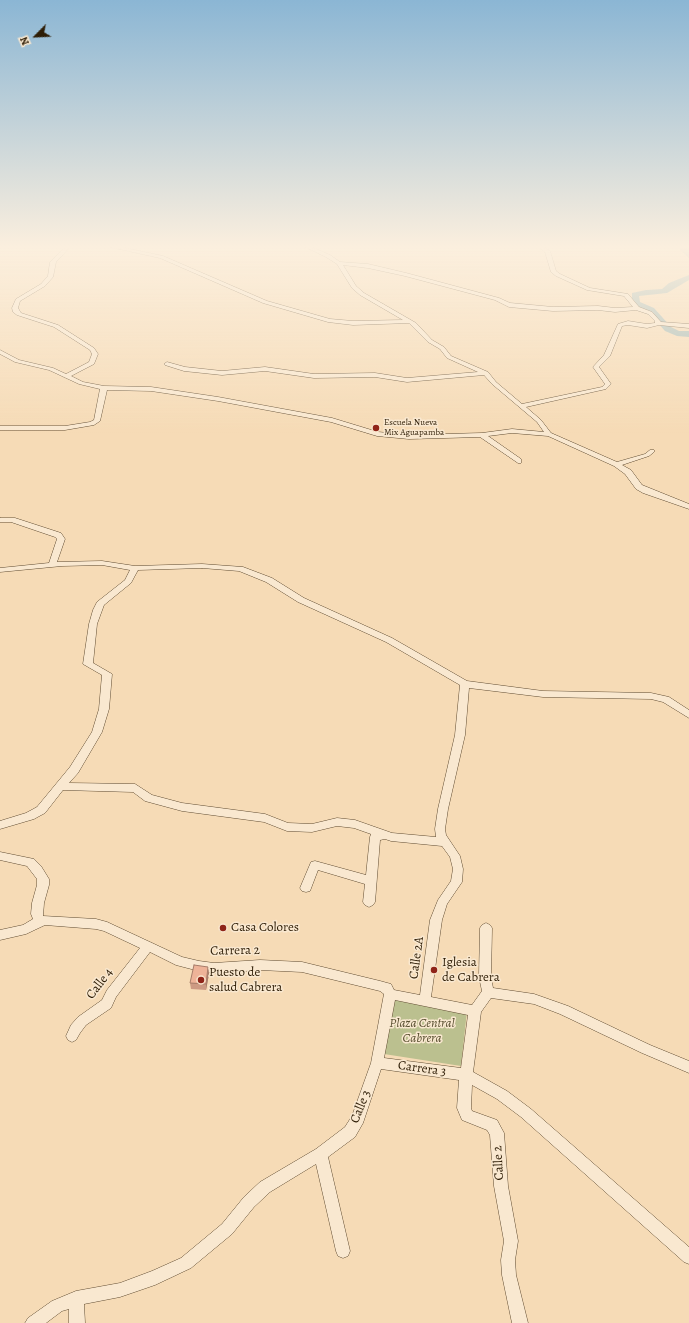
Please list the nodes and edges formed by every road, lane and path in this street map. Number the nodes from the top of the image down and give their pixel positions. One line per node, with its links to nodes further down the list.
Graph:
1 (15, 309): 15 (street)
2 (288, 309): 9 (street)
3 (386, 309): 9 (street)
4 (550, 309): 5 (street)
5 (565, 309)
6 (604, 309): 7 (street)
7 (629, 309)
8 (639, 309): 10 (street)
9 (408, 322): 14 (street)
10 (660, 324): 11 (street); 17 (street)
11 (689, 326)
12 (0, 352): 15 (street)
13 (167, 364): 14 (street)
14 (486, 373): 17 (street)
15 (68, 375): 16 (street)
16 (104, 388): 18 (street); 20 (street)
17 (521, 406): 19 (street)
18 (0, 428)
19 (549, 434): 20 (street); 23 (street)
20 (482, 435): 22 (street)
21 (652, 451): 23 (street)
22 (518, 461)
23 (617, 464): 24 (street)
24 (689, 507)
25 (0, 520): 26 (street)
26 (52, 565): 27 (street); 28 (street)
27 (135, 568): 29 (street); 31 (street)
28 (0, 570)
29 (465, 684): 30 (street); 34 (street, Calle 2A)
30 (689, 714)
31 (62, 786): 32 (street); 33 (street)
32 (0, 825)
33 (385, 835): 34 (street); 36 (street)
34 (446, 842): 45 (street, Calle 2A)
35 (0, 856): 39 (street)
36 (371, 882): 37 (street); 38 (street)
37 (306, 888)
38 (369, 902)
39 (40, 921): 41 (street, Carrera 2); 42 (street, Carrera 2)
40 (486, 928): 43 (street)
41 (0, 935)
42 (148, 946): 44 (street, Carrera 2); 47 (street, Calle 4)
43 (488, 992): 46 (street, Calle 2); 49 (street)
44 (390, 994): 45 (street, Carrera 2); 48 (street, Calle 3)
45 (425, 1000): 46 (street, Carrera 2)
46 (475, 1011): 50 (street, Calle 2)
47 (72, 1036)
48 (377, 1063): 50 (street, Carrera 3); 51 (street, Calle 3)
49 (689, 1067)
50 (466, 1075): 53 (street); 57 (street, Calle 2)
51 (321, 1154): 52 (street); 54 (street, Calle 3)
52 (343, 1251)
53 (689, 1257)
54 (76, 1298): 55 (street, Calle 3); 56 (street)
55 (33, 1323)
56 (77, 1323)
57 (520, 1323)

